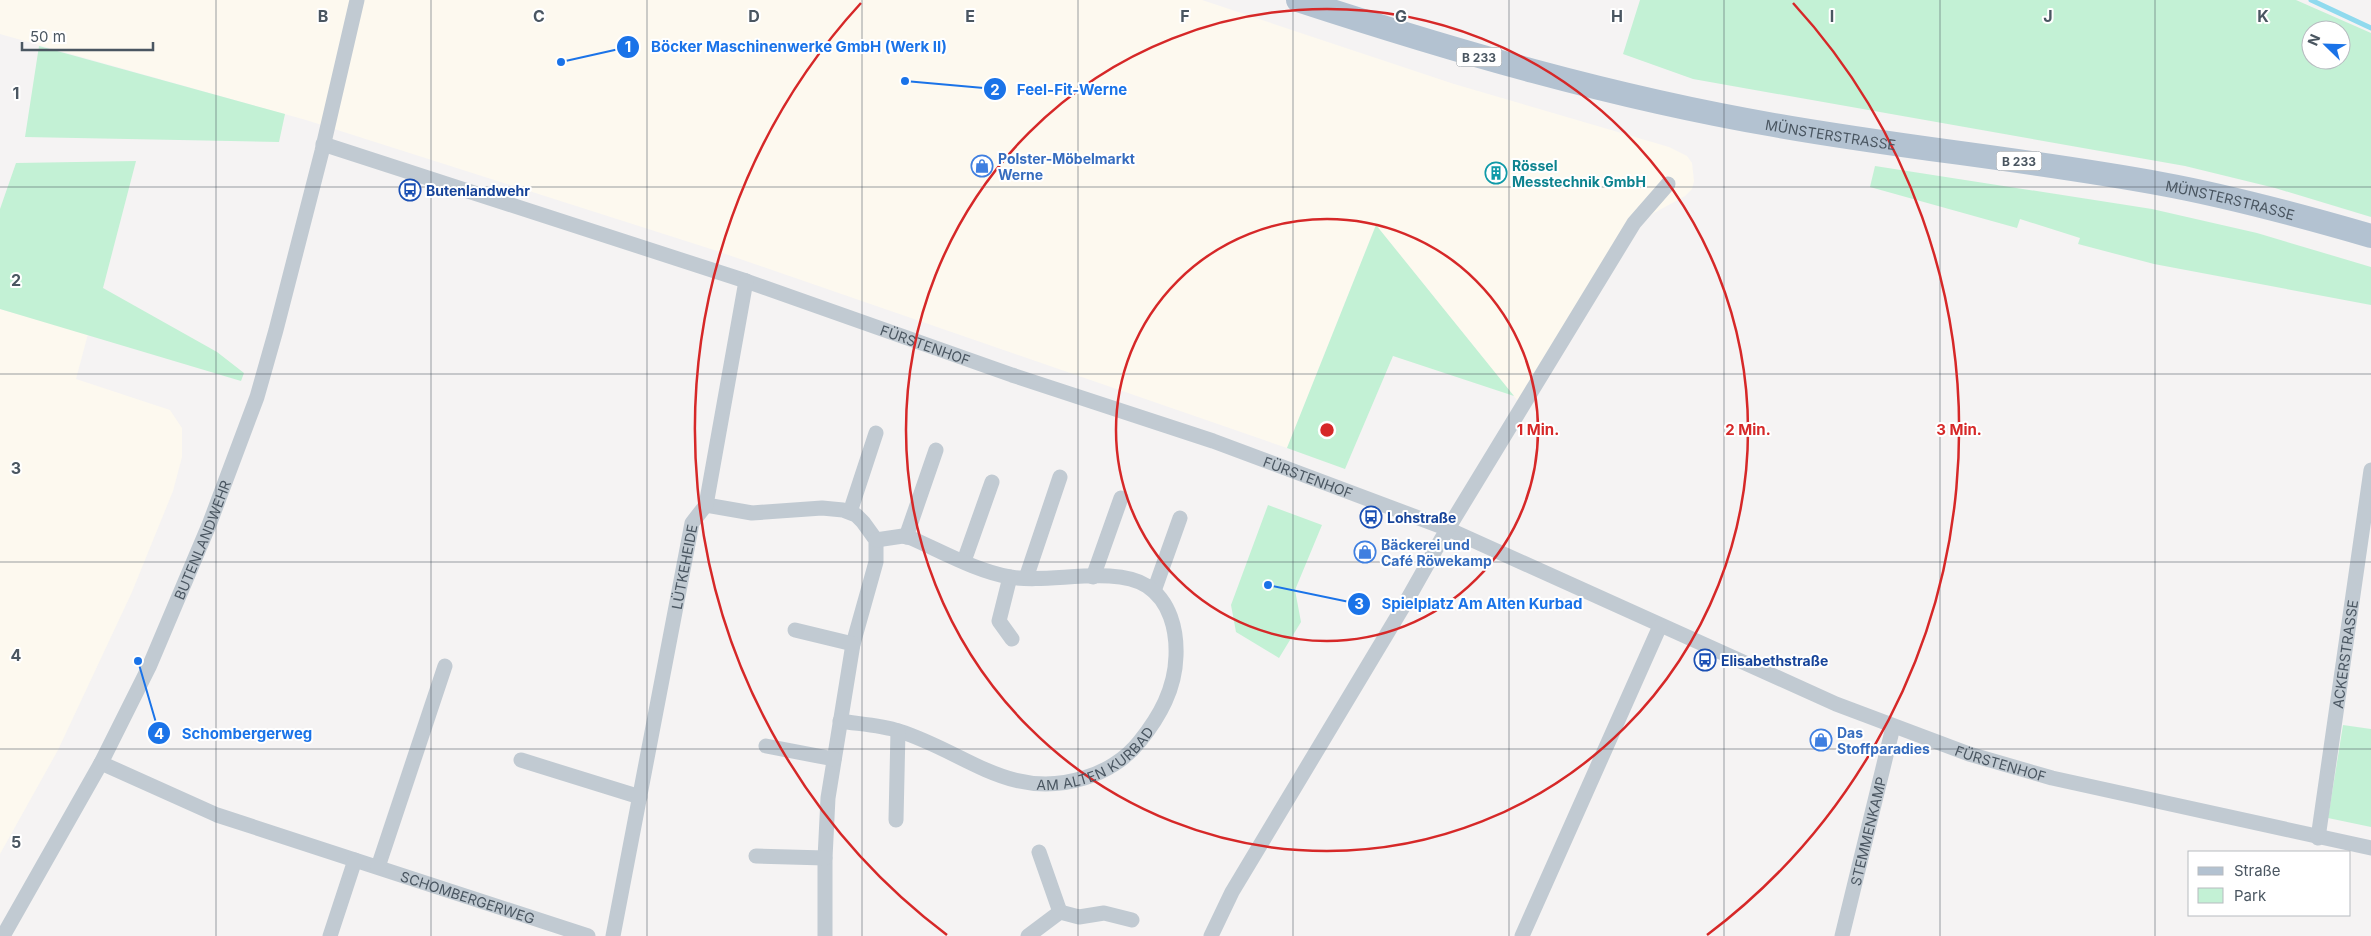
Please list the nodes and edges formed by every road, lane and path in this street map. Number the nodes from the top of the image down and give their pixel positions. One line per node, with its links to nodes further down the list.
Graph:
1 (357, 0): 3 (street, BUTENLANDWEHR)
2 (1298, 0): 5 (main road, MÜNSTERSTRASSE / B 233)
3 (323, 144): 6 (street, FÜRSTENHOF); 35 (street, BUTENLANDWEHR)
4 (1668, 184): 16 (street)
5 (2371, 236)
6 (746, 281): 13 (street, LÜTKEHEIDE); 16 (street, FÜRSTENHOF)
7 (876, 433): 14 (street)
8 (936, 450): 17 (street)
9 (2371, 470): 38 (street, ACKERSTRASSE)
10 (1060, 477): 22 (street)
11 (992, 482): 19 (street)
12 (1121, 498): 21 (street)
13 (706, 505): 14 (street); 36 (street, LÜTKEHEIDE)
14 (850, 512): 18 (street)
15 (1180, 518): 23 (street)
16 (1448, 529): 24 (street, FÜRSTENHOF); 53 (street)
17 (906, 537): 18 (street, AM ALTEN KURBAD); 19 (street, AM ALTEN KURBAD)
18 (876, 540): 27 (street)
19 (964, 562): 20 (street, AM ALTEN KURBAD)
20 (1010, 577): 22 (street, AM ALTEN KURBAD); 26 (street)
21 (1093, 577): 22 (street, AM ALTEN KURBAD); 23 (street, AM ALTEN KURBAD)
22 (1026, 578)
23 (1154, 591): 31 (street, AM ALTEN KURBAD)
24 (1660, 626): 30 (street, FÜRSTENHOF); 54 (street)
25 (795, 630): 27 (street)
26 (1012, 639)
27 (853, 644): 29 (street)
28 (445, 666): 44 (street)
29 (840, 721): 31 (street, AM ALTEN KURBAD); 34 (street)
30 (1893, 727): 38 (street, FÜRSTENHOF); 55 (street, STEMMENKAMP)
31 (898, 731): 37 (street)
32 (766, 746): 34 (street)
33 (521, 760): 36 (street)
34 (834, 760): 42 (street)
35 (101, 763): 43 (street, SCHOMBERGERWEG); 47 (street, BUTENLANDWEHR)
36 (640, 797): 50 (street, LÜTKEHEIDE)
37 (896, 820)
38 (2318, 838): 39 (street, FÜRSTENHOF)
39 (2371, 848)
40 (1039, 852): 45 (street)
41 (756, 856): 42 (street)
42 (825, 858): 51 (street)
43 (355, 860): 44 (street, SCHOMBERGERWEG); 48 (street)
44 (378, 867): 49 (street, SCHOMBERGERWEG)
45 (1060, 912): 46 (street); 52 (street)
46 (1132, 920)
47 (3, 936)
48 (330, 936)
49 (588, 936)
50 (612, 936)
51 (825, 936)
52 (1028, 936)
53 (1211, 936)
54 (1522, 936)
55 (1842, 936)

